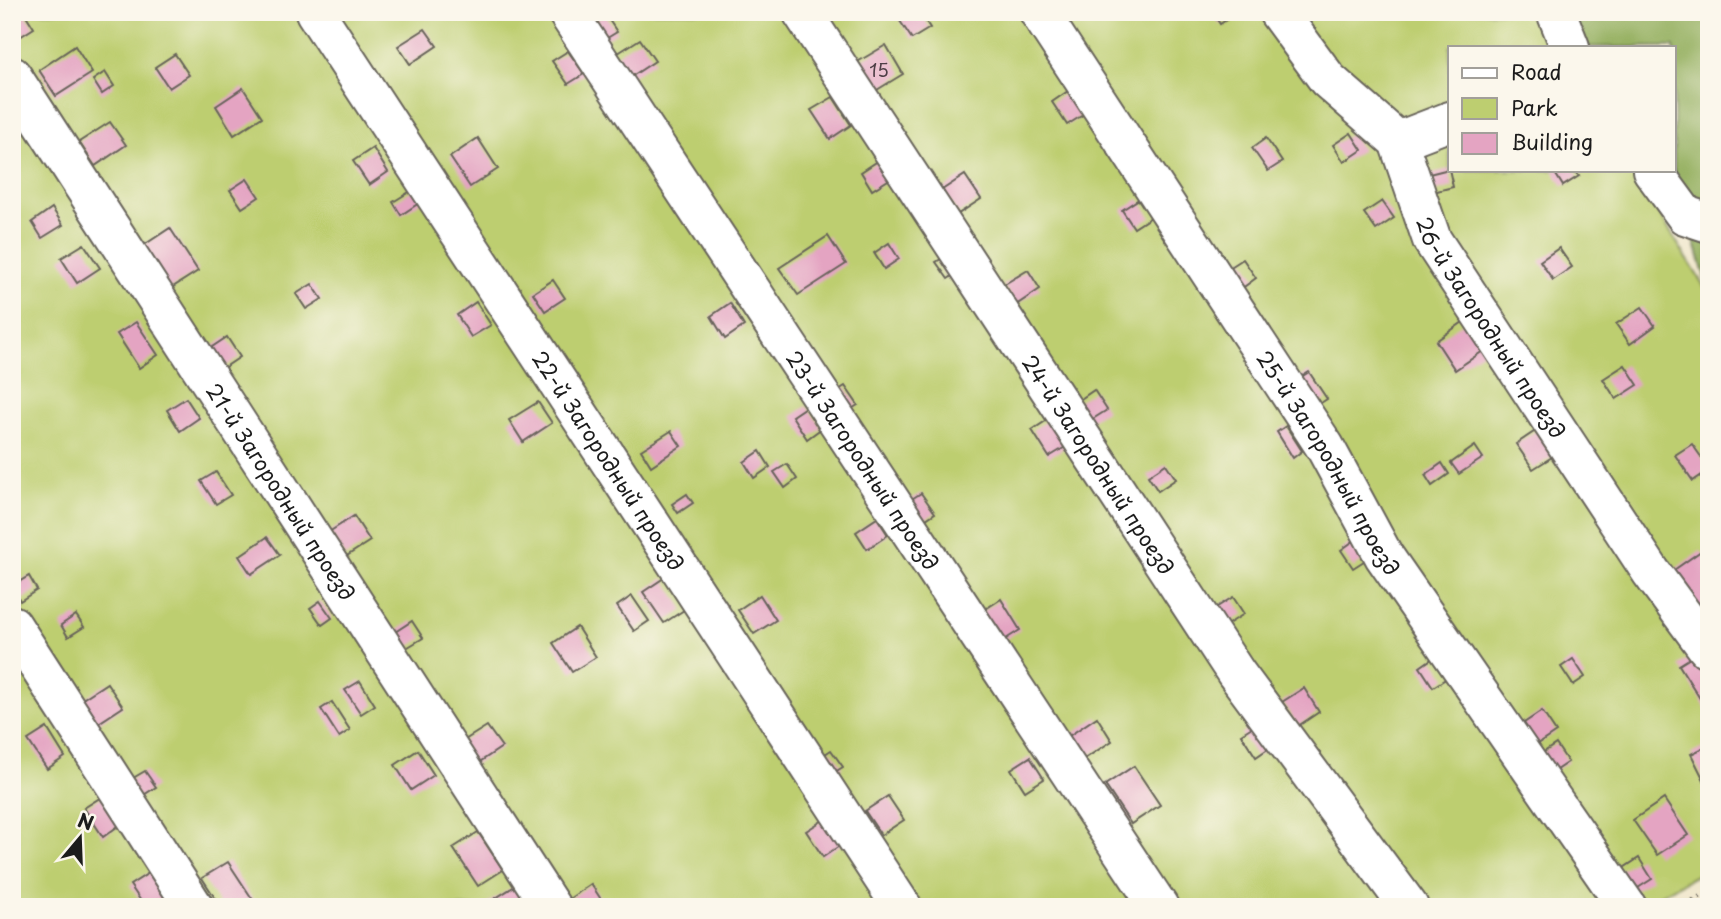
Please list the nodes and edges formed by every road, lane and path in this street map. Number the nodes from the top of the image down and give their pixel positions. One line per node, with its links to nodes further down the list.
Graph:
1 (315, 12): 18 (lane, 22-й Загородный проезд)
2 (567, 12): 19 (lane, 23-й Загородный проезд)
3 (802, 12): 20 (lane, 24-й Загородный проезд)
4 (1039, 12): 21 (lane, 25-й Загородный проезд)
5 (1278, 12): 10 (lane, 26-й Загородный проезд)
6 (1556, 12): 7 (lane)
7 (1570, 46)
8 (12, 76): 17 (lane, 21-й Загородный проезд)
9 (1448, 122): 10 (lane)
10 (1398, 141): 14 (lane, 26-й Загородный проезд)
11 (1653, 172): 12 (lane)
12 (1709, 223)
13 (12, 625): 16 (lane)
14 (1707, 648)
15 (1709, 892): 22 (path)
16 (194, 907)
17 (551, 907)
18 (902, 907)
19 (1159, 907)
20 (1409, 907)
21 (1627, 907)
22 (1680, 907)

